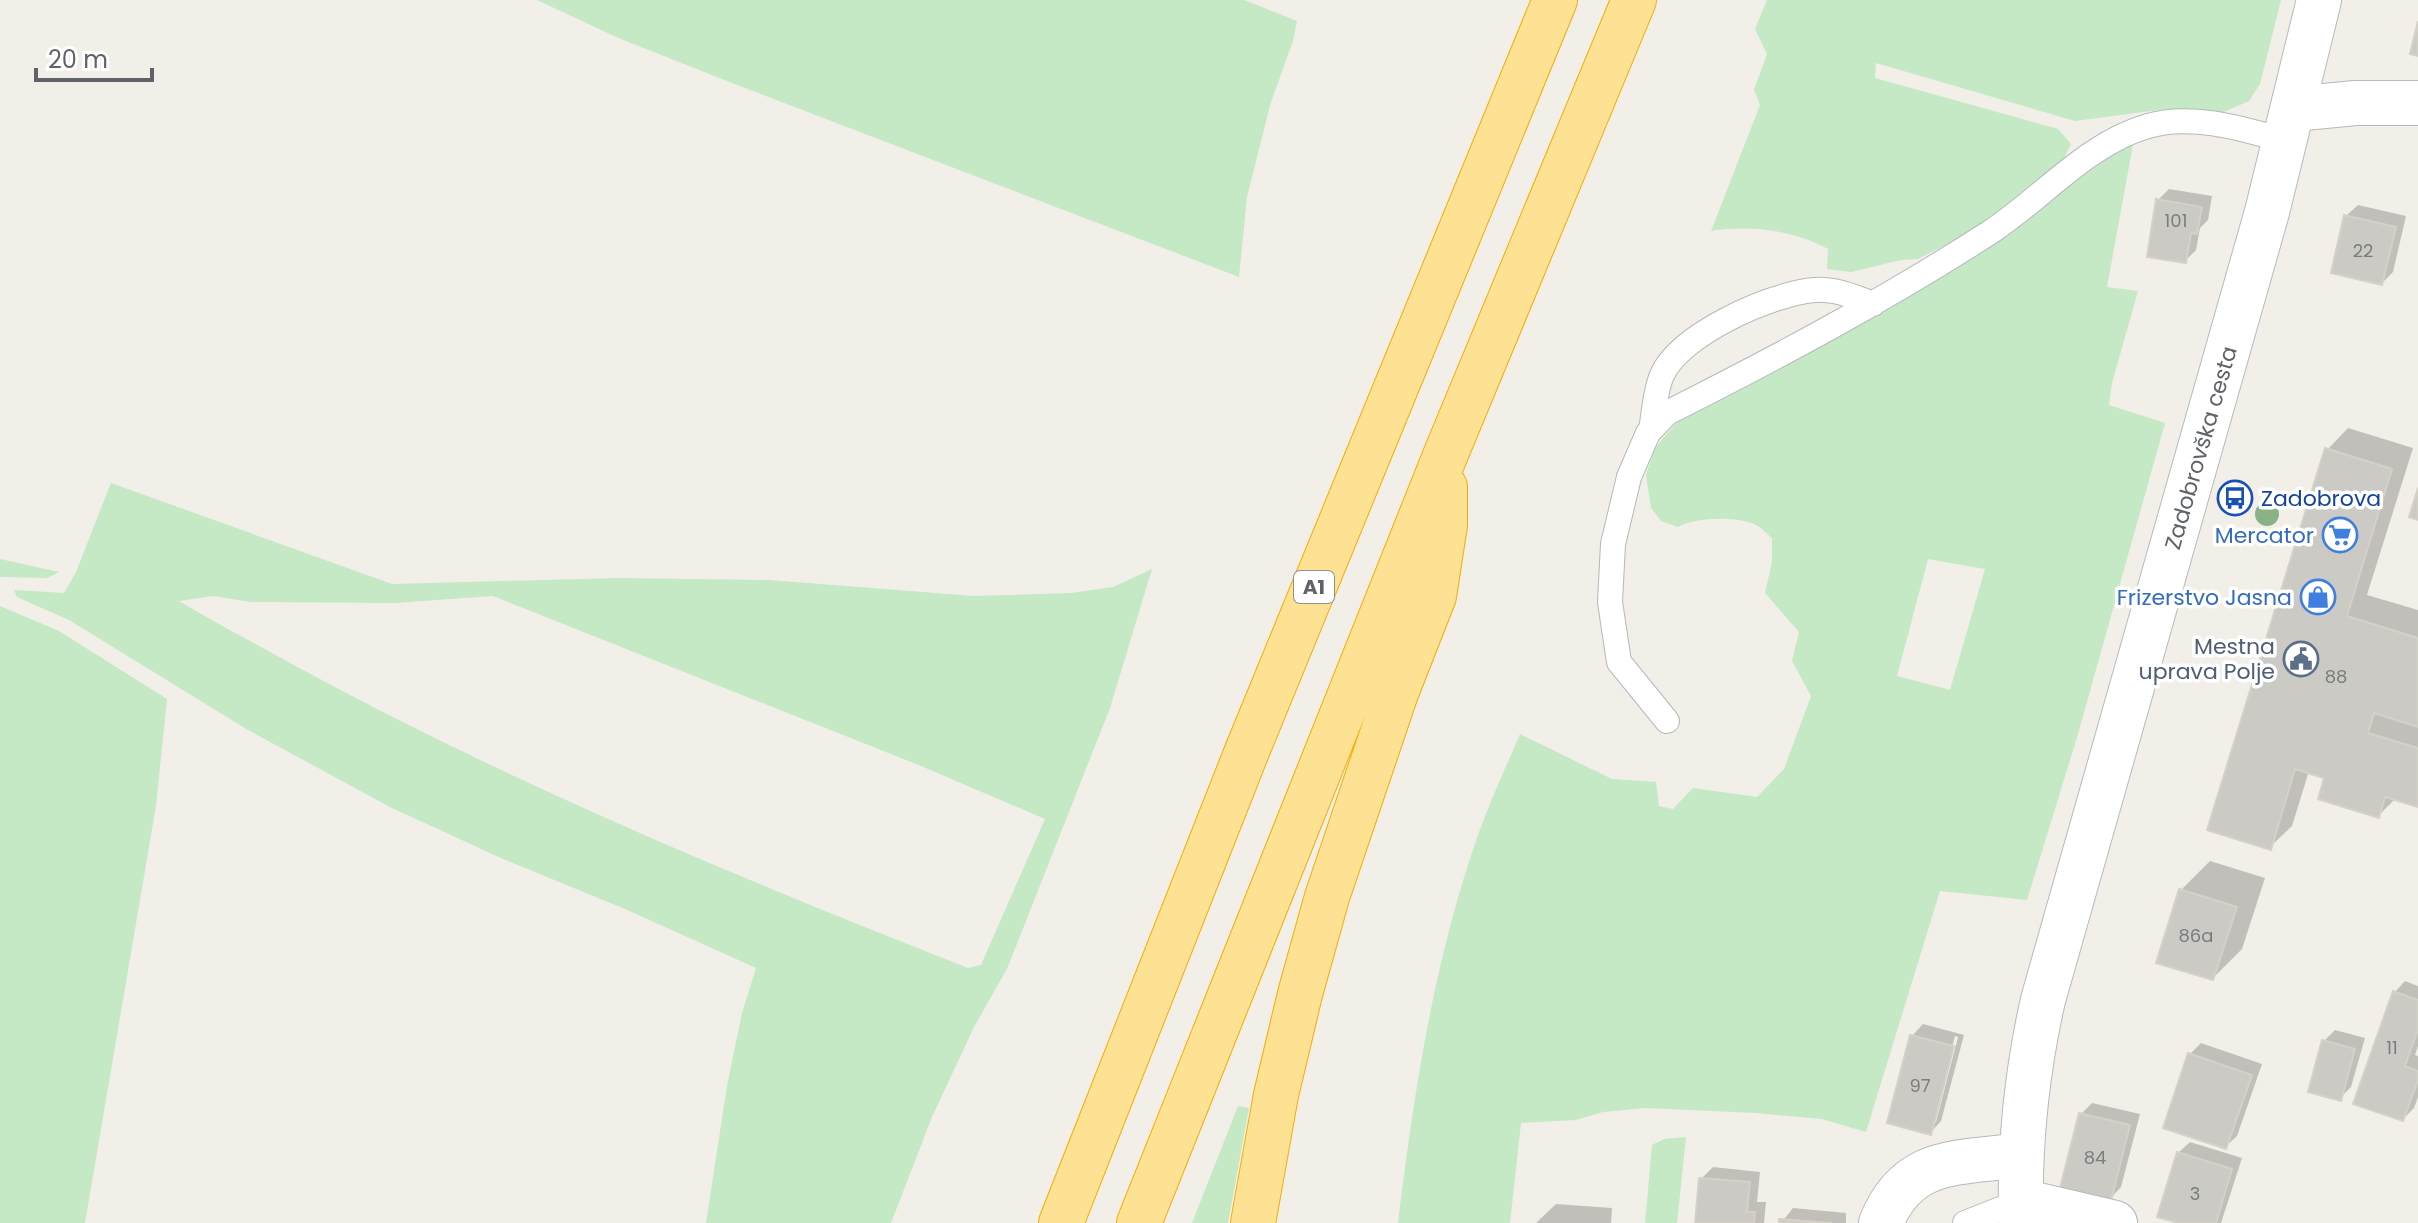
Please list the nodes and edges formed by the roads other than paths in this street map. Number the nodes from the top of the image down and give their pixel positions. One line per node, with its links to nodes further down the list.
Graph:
1 (1555, 0): 11 (highway, A1)
2 (1634, 0): 8 (highway)
3 (2319, 0): 5 (main road, Zadobrovška cesta)
4 (2418, 103): 5 (main road)
5 (2290, 125): 6 (lane); 10 (main road, Zadobrovška cesta)
6 (1873, 304): 7 (lane); 7 (lane)
7 (1651, 430): 9 (lane)
8 (1445, 456): 15 (highway); 16 (highway)
9 (1667, 721)
10 (2020, 1155): 12 (main road, Zadobrovška cesta); 17 (main road)
11 (1080, 1176): 13 (highway); 14 (highway, A1)
12 (2021, 1212): 18 (lane); 19 (main road)
13 (1044, 1223)
14 (1061, 1223)
15 (1139, 1223)
16 (1253, 1223)
17 (1881, 1223)
18 (1965, 1223)
19 (2115, 1223)

